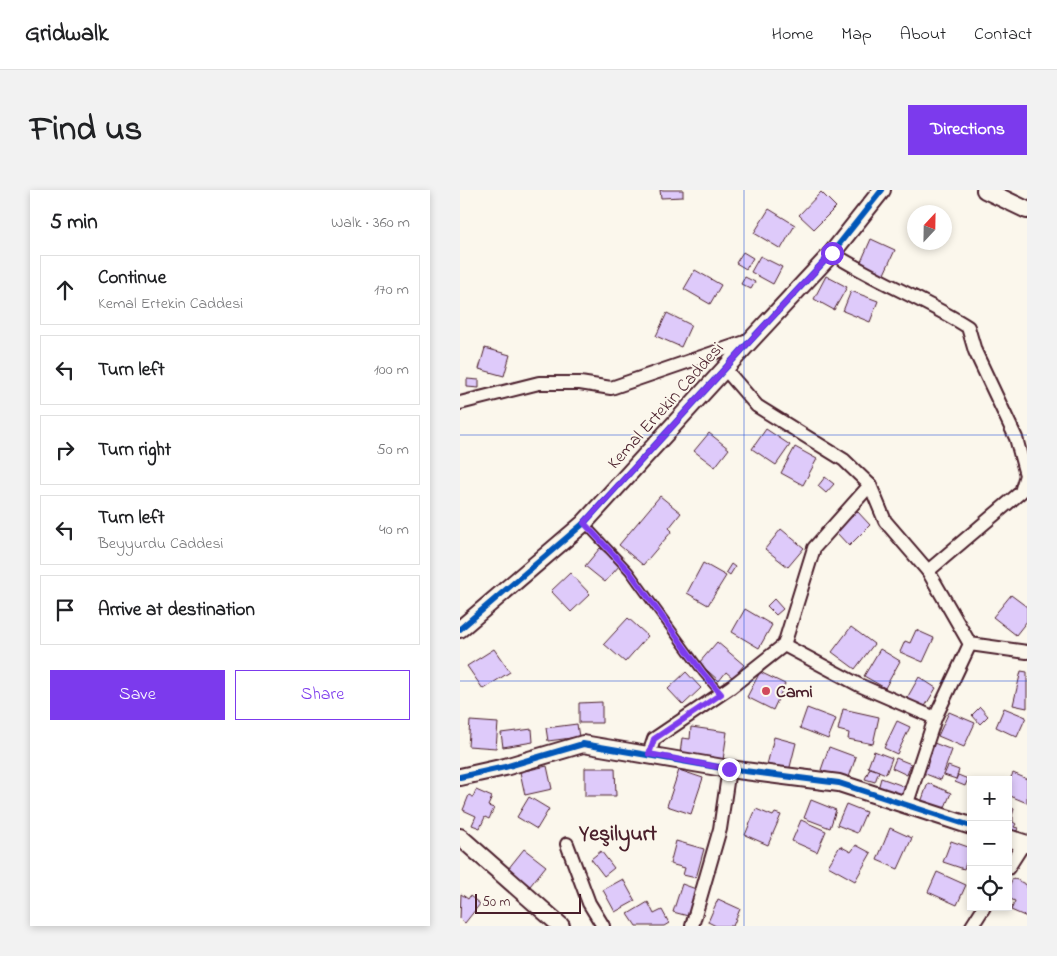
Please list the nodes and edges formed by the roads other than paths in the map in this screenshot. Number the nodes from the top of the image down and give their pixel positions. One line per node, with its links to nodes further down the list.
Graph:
1 (882, 190): 4 (street, Kemal Ertekin Caddesi)
2 (985, 190): 3 (street)
3 (1027, 210)
4 (832, 253): 5 (street, Kemal Ertekin Caddesi); 10 (street)
5 (751, 340): 6 (street, Kemal Ertekin Caddesi); 7 (street)
6 (725, 368): 8 (street); 9 (street, Kemal Ertekin Caddesi)
7 (460, 403)
8 (870, 486): 10 (street); 13 (street)
9 (584, 523): 11 (street, Kemal Ertekin Caddesi); 15 (lane)
10 (928, 571): 12 (street)
11 (460, 629)
12 (970, 644): 14 (street); 16 (street)
13 (784, 645): 15 (street); 16 (street)
14 (1027, 652)
15 (721, 694): 17 (street)
16 (934, 718): 20 (street)
17 (649, 754): 18 (street); 19 (street)
18 (729, 769): 20 (street); 29 (street)
19 (460, 777)
20 (906, 806): 21 (street)
21 (967, 825)
22 (460, 837): 27 (street)
23 (1020, 842): 25 (street)
24 (567, 844): 28 (street)
25 (1009, 866)
26 (981, 911): 30 (street)
27 (561, 926)
28 (603, 926)
29 (692, 926)
30 (972, 926)

